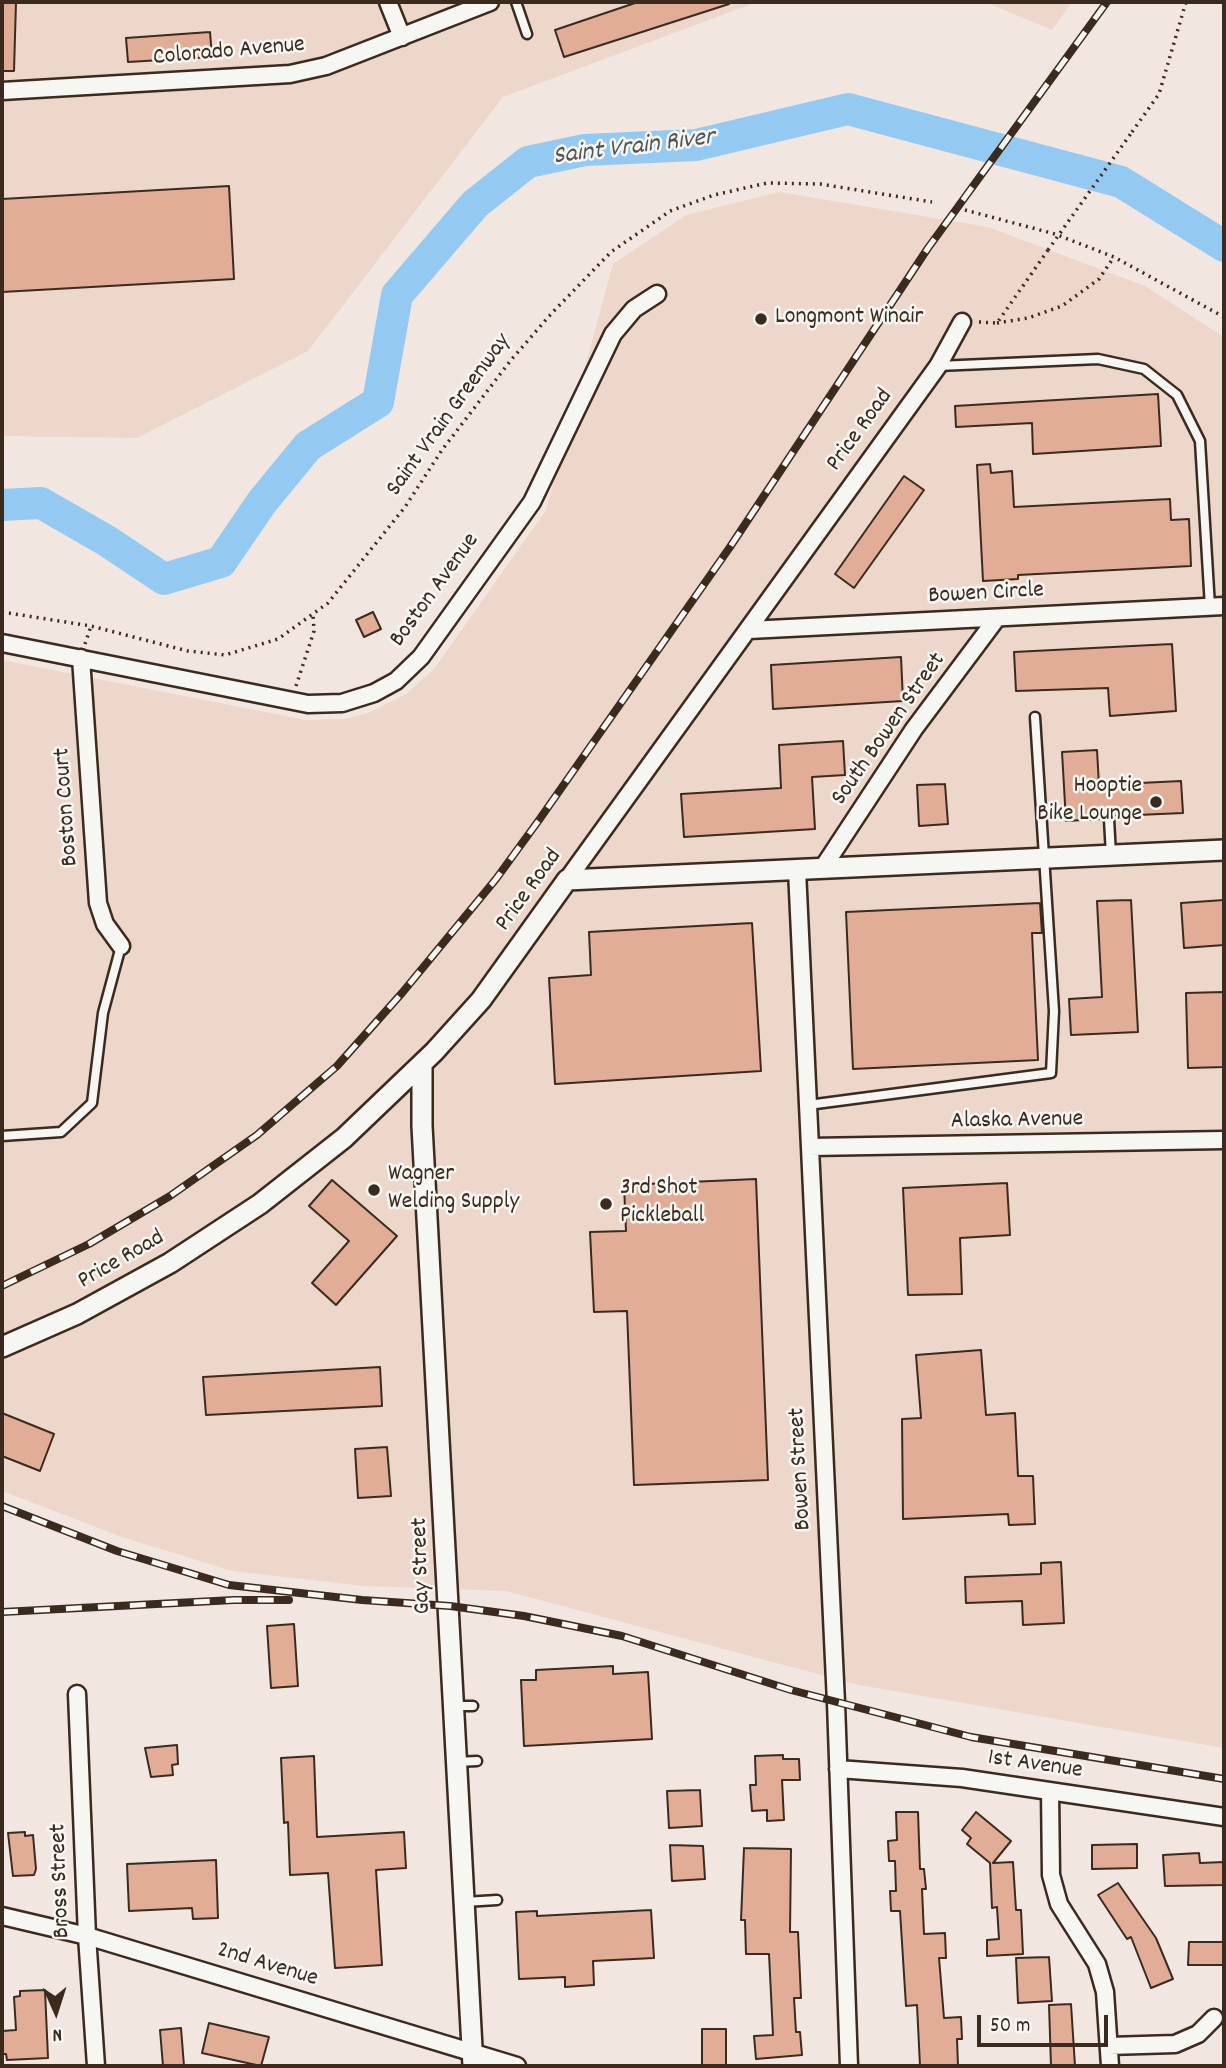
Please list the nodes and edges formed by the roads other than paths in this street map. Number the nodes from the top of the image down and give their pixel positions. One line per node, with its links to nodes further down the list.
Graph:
1 (387, 2): 5 (street)
2 (490, 2): 5 (street, Colorado Avenue)
3 (516, 2): 4 (lane)
4 (527, 34)
5 (402, 37): 6 (street, Colorado Avenue)
6 (2, 91)
7 (657, 294): 14 (street, Boston Avenue)
8 (962, 322): 9 (street, Price Road)
9 (938, 366): 10 (lane); 12 (street, Price Road)
10 (1217, 606): 11 (street, Bowen Circle)
11 (997, 618): 12 (street, Bowen Circle); 20 (street, South Bowen Street)
12 (749, 630): 22 (street, Price Road)
13 (2, 643): 14 (street, Boston Avenue)
14 (81, 658): 23 (street, Boston Court)
15 (1035, 717): 19 (lane)
16 (1109, 819): 18 (lane)
17 (1224, 850): 18 (street)
18 (1111, 855): 19 (street)
19 (1043, 858): 20 (street); 25 (lane)
20 (822, 869): 21 (street)
21 (797, 870): 22 (street); 25 (street, Bowen Street)
22 (567, 880): 24 (street, Price Road)
23 (121, 946): 26 (lane)
24 (422, 1065): 29 (street, Price Road); 32 (street, Gay Street)
25 (808, 1105): 28 (street, Bowen Street)
26 (2, 1136)
27 (1224, 1140): 28 (street, Alaska Avenue)
28 (810, 1147): 33 (street, Bowen Street)
29 (2, 1347)
30 (77, 1694): 39 (street, Bross Street)
31 (477, 1761): 32 (lane)
32 (456, 1762): 37 (street, Gay Street)
33 (838, 1769): 34 (street, 1st Avenue); 45 (street, Bowen Street)
34 (1049, 1791): 35 (street, 1st Avenue); 41 (street)
35 (1224, 1817)
36 (497, 1900): 37 (lane)
37 (464, 1902): 42 (street, Gay Street)
38 (2, 1916): 39 (street, 2nd Avenue)
39 (87, 1936): 42 (street, 2nd Avenue); 43 (street, Bross Street)
40 (1214, 2018): 41 (street)
41 (1109, 2046): 46 (street)
42 (472, 2059): 44 (street, 2nd Avenue)
43 (96, 2066)
44 (517, 2066)
45 (849, 2066)
46 (1110, 2066)

